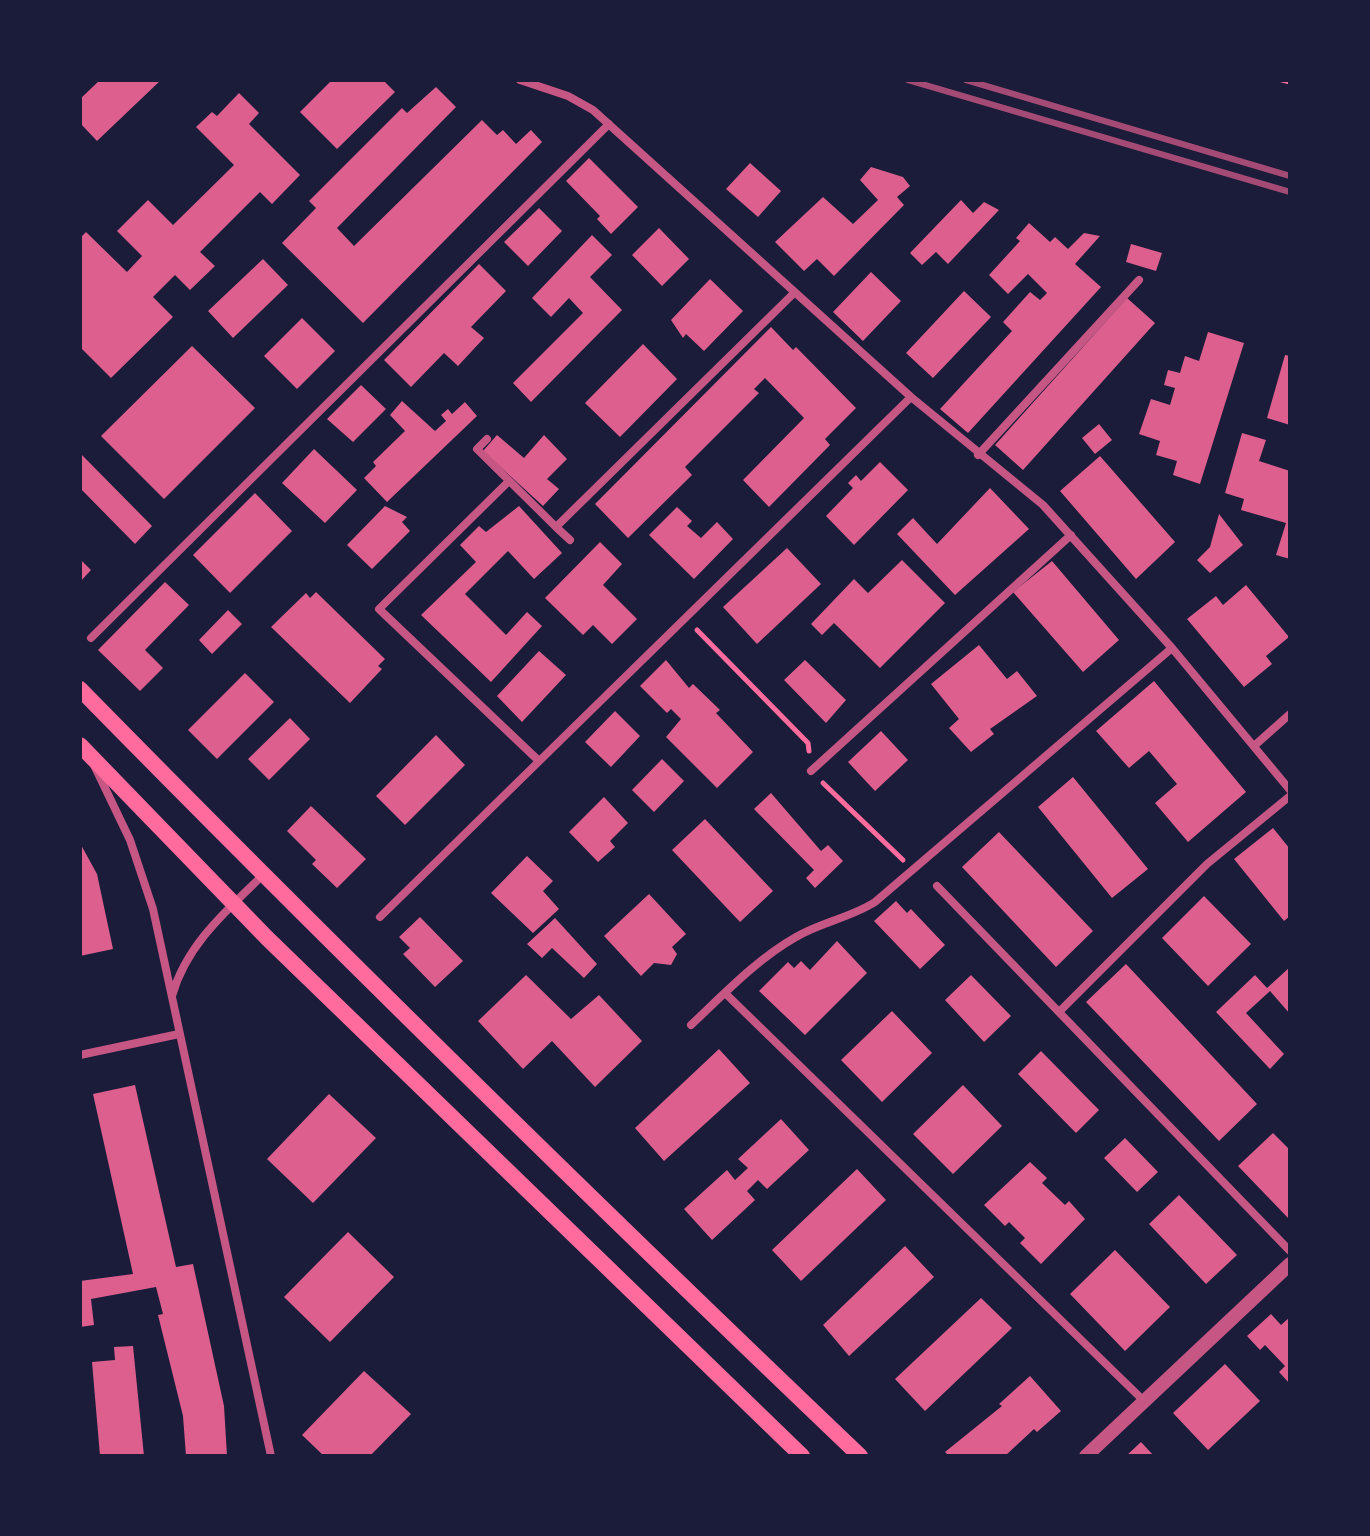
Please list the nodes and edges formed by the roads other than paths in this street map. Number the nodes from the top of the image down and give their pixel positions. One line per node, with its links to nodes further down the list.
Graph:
1 (520, 80): 2 (street)
2 (609, 124): 4 (street); 12 (street)
3 (1139, 280): 7 (street)
4 (794, 293): 5 (street); 9 (street)
5 (911, 397): 7 (street); 18 (street)
6 (487, 439): 8 (street)
7 (978, 455): 10 (street)
8 (509, 481): 9 (street); 18 (street)
9 (556, 527): 11 (street)
10 (1071, 535): 13 (street); 19 (street)
11 (570, 540)
12 (91, 638)
13 (1172, 648): 16 (street); 26 (street)
14 (80, 689): 22 (main road)
15 (1290, 714): 16 (street)
16 (1254, 746): 20 (street)
17 (84, 749): 24 (main road); 27 (street)
18 (539, 761): 25 (street)
19 (811, 771)
20 (1290, 790)
21 (1290, 796): 28 (street)
22 (263, 875): 24 (street); 37 (main road)
23 (937, 886): 28 (street)
24 (233, 904): 27 (street); 36 (main road)
25 (380, 917)
26 (725, 993): 29 (street); 34 (street)
27 (171, 1000): 30 (street)
28 (1059, 1012): 32 (street)
29 (691, 1025)
30 (179, 1034): 31 (street); 35 (street)
31 (80, 1055)
32 (1290, 1251)
33 (1290, 1264): 34 (street)
34 (1145, 1402): 38 (street)
35 (271, 1456)
36 (802, 1456)
37 (860, 1456)
38 (1086, 1456)

